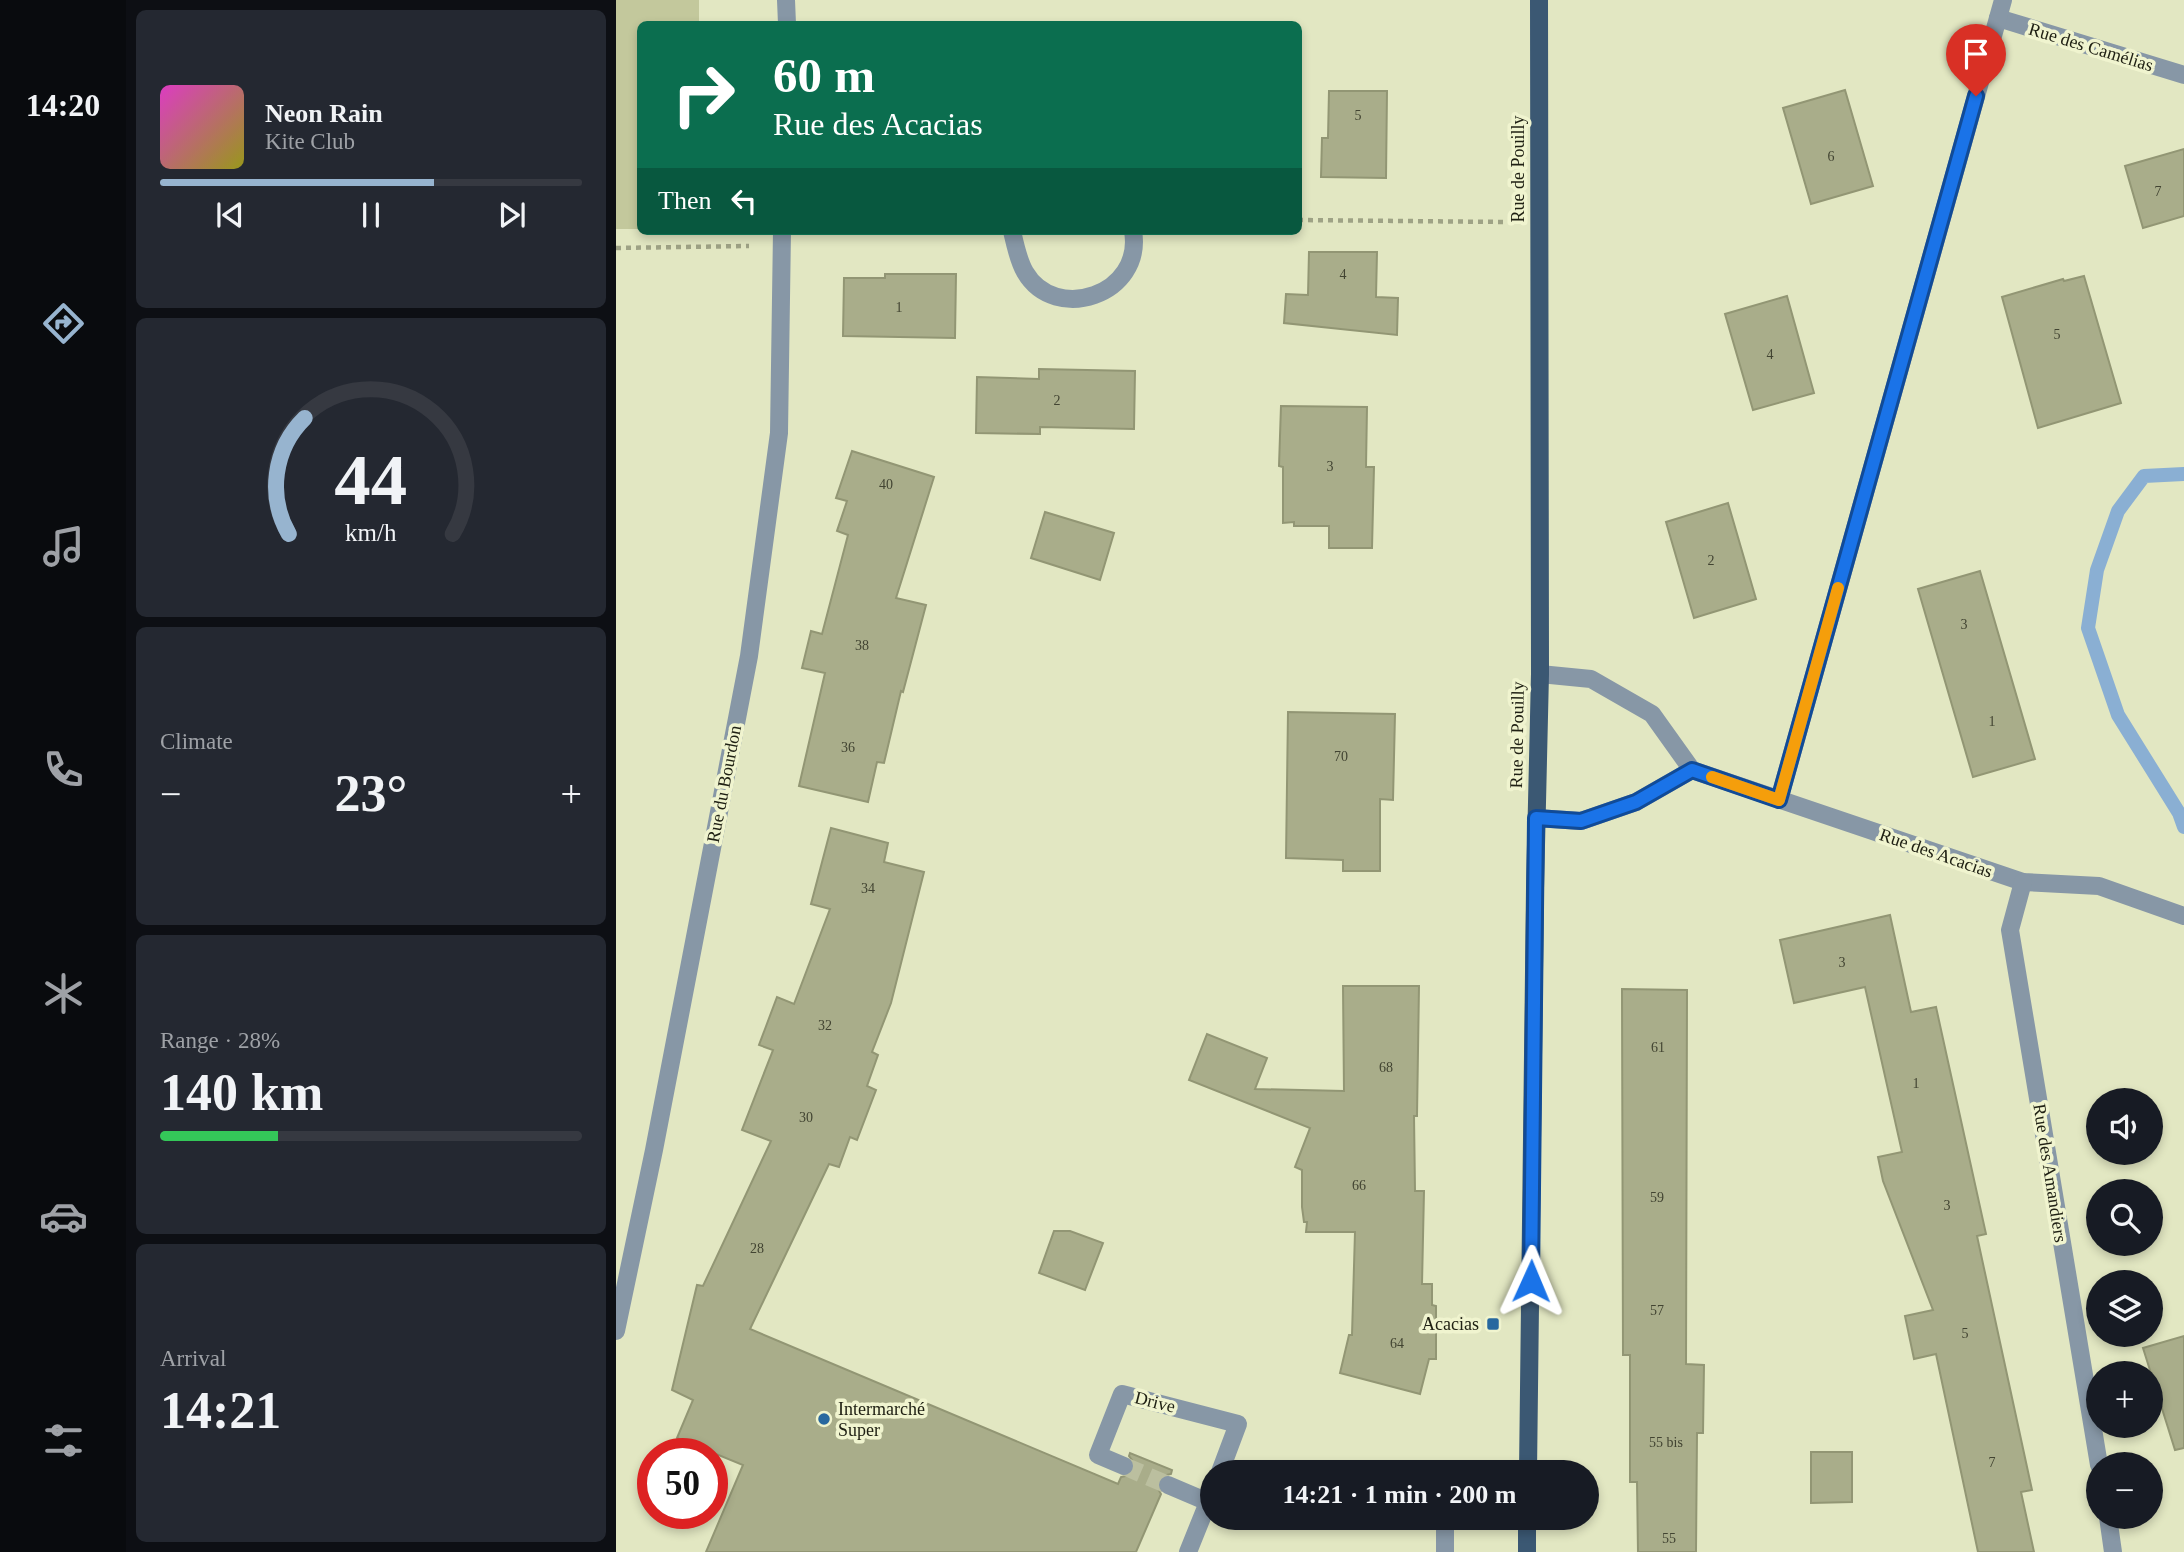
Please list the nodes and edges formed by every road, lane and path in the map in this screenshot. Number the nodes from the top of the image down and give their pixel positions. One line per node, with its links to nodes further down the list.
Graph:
1 (786, 0): 5 (street)
2 (1539, 0): 8 (main road, Rue de Pouilly)
3 (2003, 0): 4 (street)
4 (1998, 18): 6 (street, Rue des Camélias); 15 (street)
5 (787, 21)
6 (2184, 75)
7 (1302, 220): 8 (path)
8 (1539, 223): 13 (main road, Rue de Pouilly)
9 (1013, 235): 10 (street)
10 (1134, 235)
11 (782, 238): 12 (path); 19 (street, Rue du Bourdon)
12 (616, 248)
13 (1540, 674): 14 (street); 16 (main road, Rue de Pouilly)
14 (1692, 770): 15 (street, Rue des Acacias); 16 (street)
15 (1779, 800): 17 (street, Rue des Acacias)
16 (1536, 818): 22 (main road, Rue de Pouilly)
17 (2023, 882): 18 (street, Rue des Acacias); 20 (street, Rue des Amandiers)
18 (2184, 916)
19 (616, 1331)
20 (2097, 1452)
21 (1224, 1460): 23 (street, Drive)
22 (1528, 1460)
23 (1124, 1466)
24 (1168, 1485): 25 (street)
25 (1200, 1493)
26 (1200, 1521): 30 (street)
27 (2110, 1529): 33 (street)
28 (1445, 1530): 31 (street)
29 (1527, 1530): 32 (main road)
30 (1188, 1552)
31 (1445, 1552)
32 (1527, 1552)
33 (2113, 1552)

